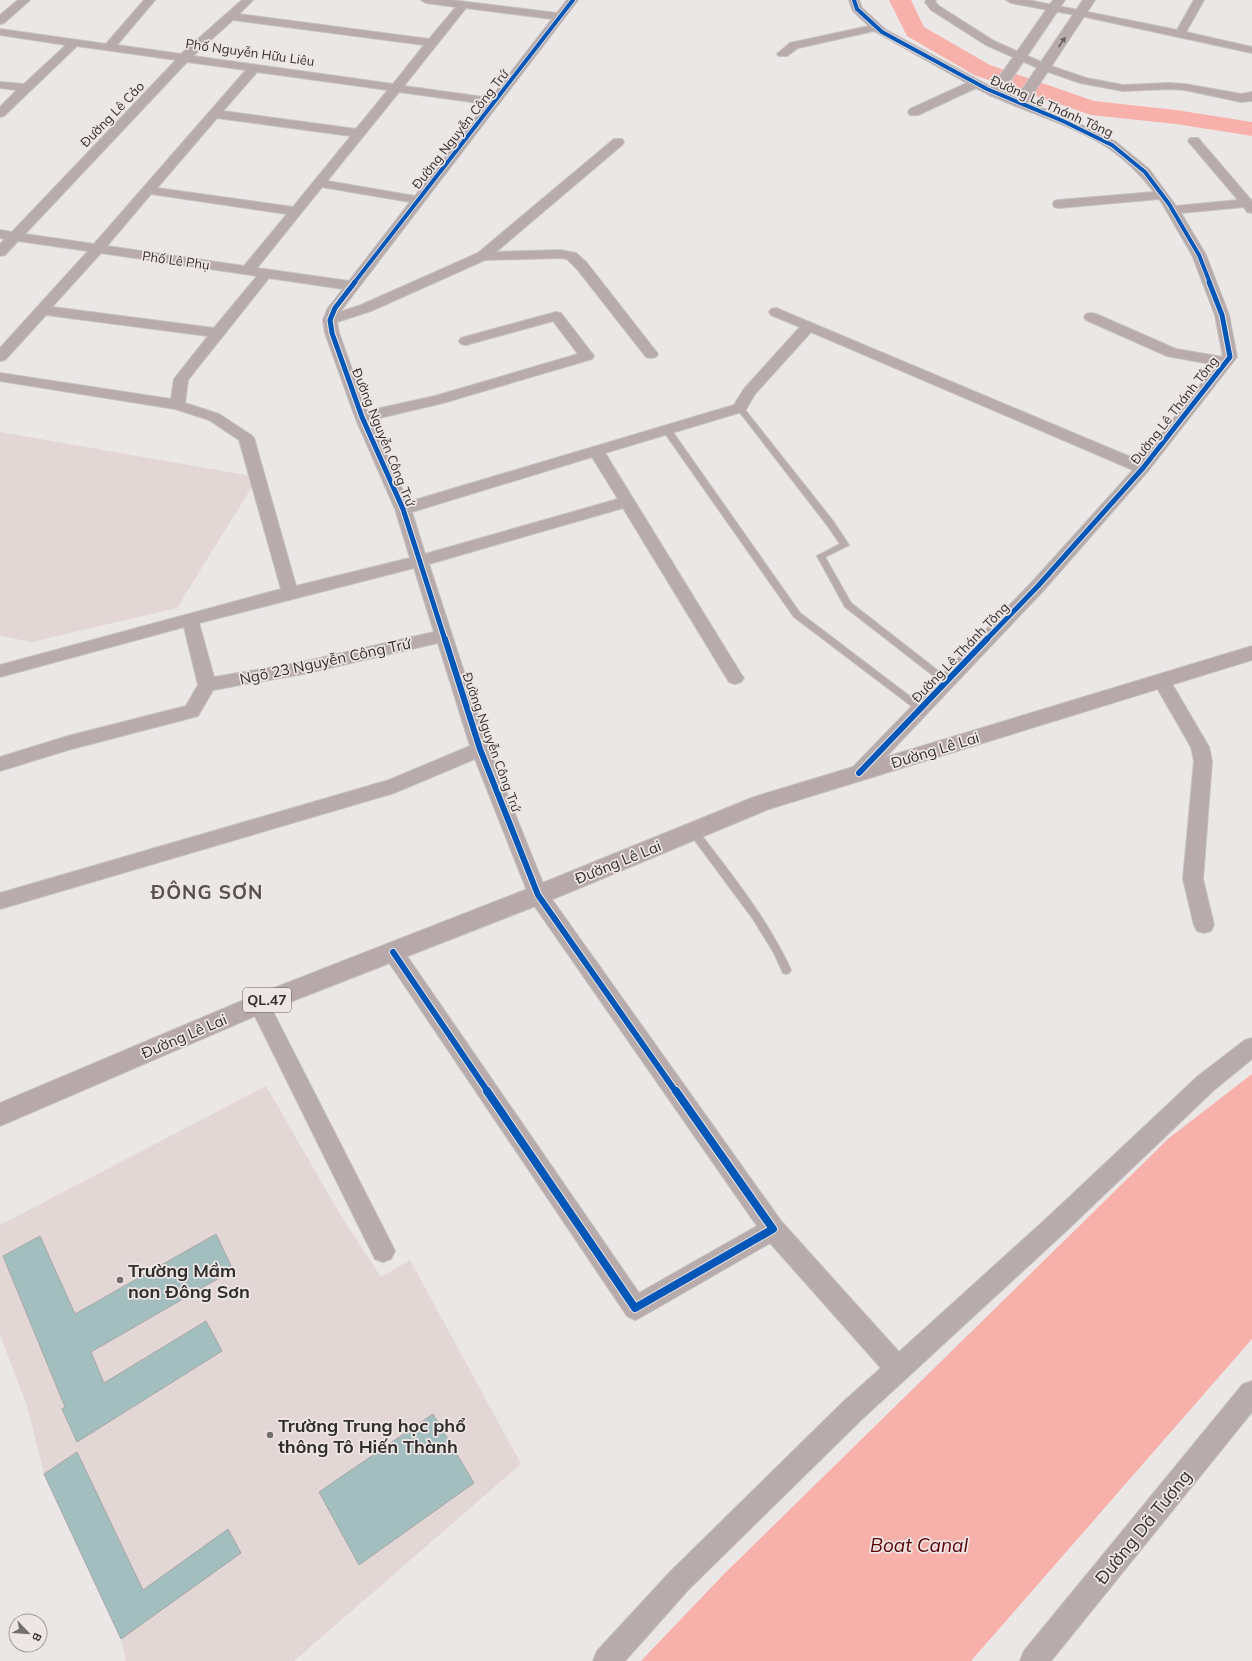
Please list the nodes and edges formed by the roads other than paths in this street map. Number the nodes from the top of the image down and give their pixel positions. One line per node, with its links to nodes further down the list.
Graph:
1 (25, 0): 17 (street)
2 (150, 0): 23 (street)
3 (248, 0): 15 (street, Đường Lê Cảo)
4 (426, 0): 13 (street)
5 (573, 0): 16 (street, Đường Nguyễn Công Trứ)
6 (854, 0): 18 (street, Đường Lê Thánh Tông)
7 (931, 0): 27 (street)
8 (1011, 0): 12 (street)
9 (1089, 0): 14 (street)
10 (1198, 0): 20 (street)
11 (489, 4): 13 (street); 16 (street)
12 (1056, 4): 14 (street); 27 (street)
13 (463, 5): 22 (street)
14 (1081, 13): 20 (street); 29 (street, one-way to 14)
15 (231, 16): 22 (street); 26 (street, Đường Lê Cảo)
16 (560, 17): 37 (street, Đường Nguyễn Công Trứ)
17 (0, 21)
18 (877, 27): 25 (street); 30 (street, Đường Lê Thánh Tông)
19 (0, 32): 21 (street, Phố Nguyễn Hữu Liêu)
20 (1180, 34): 24 (street)
21 (75, 42): 23 (street, Phố Nguyễn Hữu Liêu); 33 (street)
22 (433, 43): 32 (street)
23 (109, 47): 26 (street, Phố Nguyễn Hữu Liêu)
24 (1252, 50)
25 (783, 54)
26 (185, 57): 28 (street, Phố Nguyễn Hữu Liêu); 53 (street, Đường Lê Cảo)
27 (1018, 61): 29 (street); 34 (street)
28 (255, 67): 32 (street, Phố Nguyễn Hữu Liêu); 40 (street)
29 (1042, 70): 35 (street); 36 (street)
30 (976, 83): 34 (street, Đường Lê Thánh Tông); 38 (street)
31 (0, 84): 33 (street)
32 (397, 87): 37 (street, Phố Nguyễn Hữu Liêu); 41 (street)
33 (27, 88): 39 (street)
34 (999, 88): 36 (street, Đường Lê Thánh Tông)
35 (1252, 96)
36 (1023, 99): 46 (street, Đường Lê Thánh Tông)
37 (495, 102): 47 (street, Đường Nguyễn Công Trứ)
38 (914, 112)
39 (0, 113)
40 (215, 114): 41 (street); 45 (street)
41 (360, 133): 44 (street)
42 (1194, 141): 49 (street)
43 (618, 142): 56 (street)
44 (319, 183): 47 (street); 51 (street)
45 (148, 190): 51 (street); 54 (street)
46 (1163, 195): 48 (street); 50 (street, Đường Lê Thánh Tông)
47 (419, 200): 59 (street, Đường Nguyễn Công Trứ)
48 (1059, 204)
49 (1249, 206): 50 (street)
50 (1173, 210): 69 (street, Đường Lê Thánh Tông)
51 (296, 212): 57 (street)
52 (0, 234): 53 (street, Phố Lê Phụ)
53 (15, 236): 54 (street, Phố Lê Phụ); 55 (street, Đường Lê Cảo)
54 (98, 248): 57 (street, Phố Lê Phụ); 60 (street)
55 (0, 252)
56 (484, 256): 63 (street); 67 (street)
57 (248, 270): 58 (street, Phố Lê Phụ)
58 (266, 273): 59 (street, Phố Lê Phụ); 65 (street)
59 (352, 286): 63 (street, Đường Nguyễn Công Trứ)
60 (42, 310): 65 (street); 68 (street)
61 (776, 312): 64 (street)
62 (1092, 317): 69 (street)
63 (330, 320): 73 (street, Đường Nguyễn Công Trứ)
64 (809, 326): 72 (street); 76 (street)
65 (217, 333): 71 (street)
66 (466, 342): 73 (street)
67 (651, 354)
68 (0, 357)
69 (1226, 362): 76 (street, Đường Lê Thánh Tông)
70 (0, 377): 71 (street)
71 (177, 405): 80 (street)
72 (740, 408): 74 (street); 87 (lane)
73 (362, 417): 78 (street, Đường Nguyễn Công Trứ)
74 (667, 430): 75 (street); 89 (lane)
75 (596, 451): 77 (street); 78 (street)
76 (1143, 468): 87 (street, Đường Lê Thánh Tông)
77 (628, 502): 79 (street); 85 (street)
78 (403, 509): 79 (street, Đường Nguyễn Công Trứ)
79 (419, 561): 80 (street); 82 (street, Đường Nguyễn Công Trứ)
80 (290, 593): 81 (street)
81 (190, 620): 84 (street); 88 (street)
82 (443, 636): 88 (street, Ngõ 23 Nguyễn Công Trứ); 90 (street, Đường Nguyễn Công Trứ)
83 (1252, 654): 86 (highway, Đường Lê Lai / QL.47)
84 (0, 671)
85 (735, 678)
86 (1162, 681): 92 (highway, Đường Lê Lai / QL.47); 96 (street)
87 (947, 682): 89 (street, Đường Lê Thánh Tông)
88 (207, 685): 91 (street)
89 (921, 709): 92 (street, Đường Lê Thánh Tông)
90 (480, 749): 94 (street, Đường Nguyễn Công Trứ); 95 (street)
91 (0, 764)
92 (859, 774): 93 (highway, Đường Lê Lai / QL.47)
93 (693, 831): 94 (highway, Đường Lê Lai / QL.47); 98 (lane)
94 (538, 895): 97 (highway, Đường Lê Lai / QL.47); 102 (street, Đường Nguyễn Công Trứ)
95 (0, 901)
96 (1204, 925)
97 (393, 952): 99 (highway, Đường Lê Lai / QL.47); 102 (street)
98 (786, 970)
99 (259, 1004): 101 (highway, Đường Lê Lai / QL.47); 103 (street)
100 (1252, 1047): 104 (street)
101 (0, 1114)
102 (773, 1229): 104 (street, Đường Nguyễn Công Trứ)
103 (383, 1251)
104 (897, 1368): 106 (street)
105 (1252, 1393): 107 (street, Đường Dã Tượng)
106 (607, 1661)
107 (1034, 1661)

